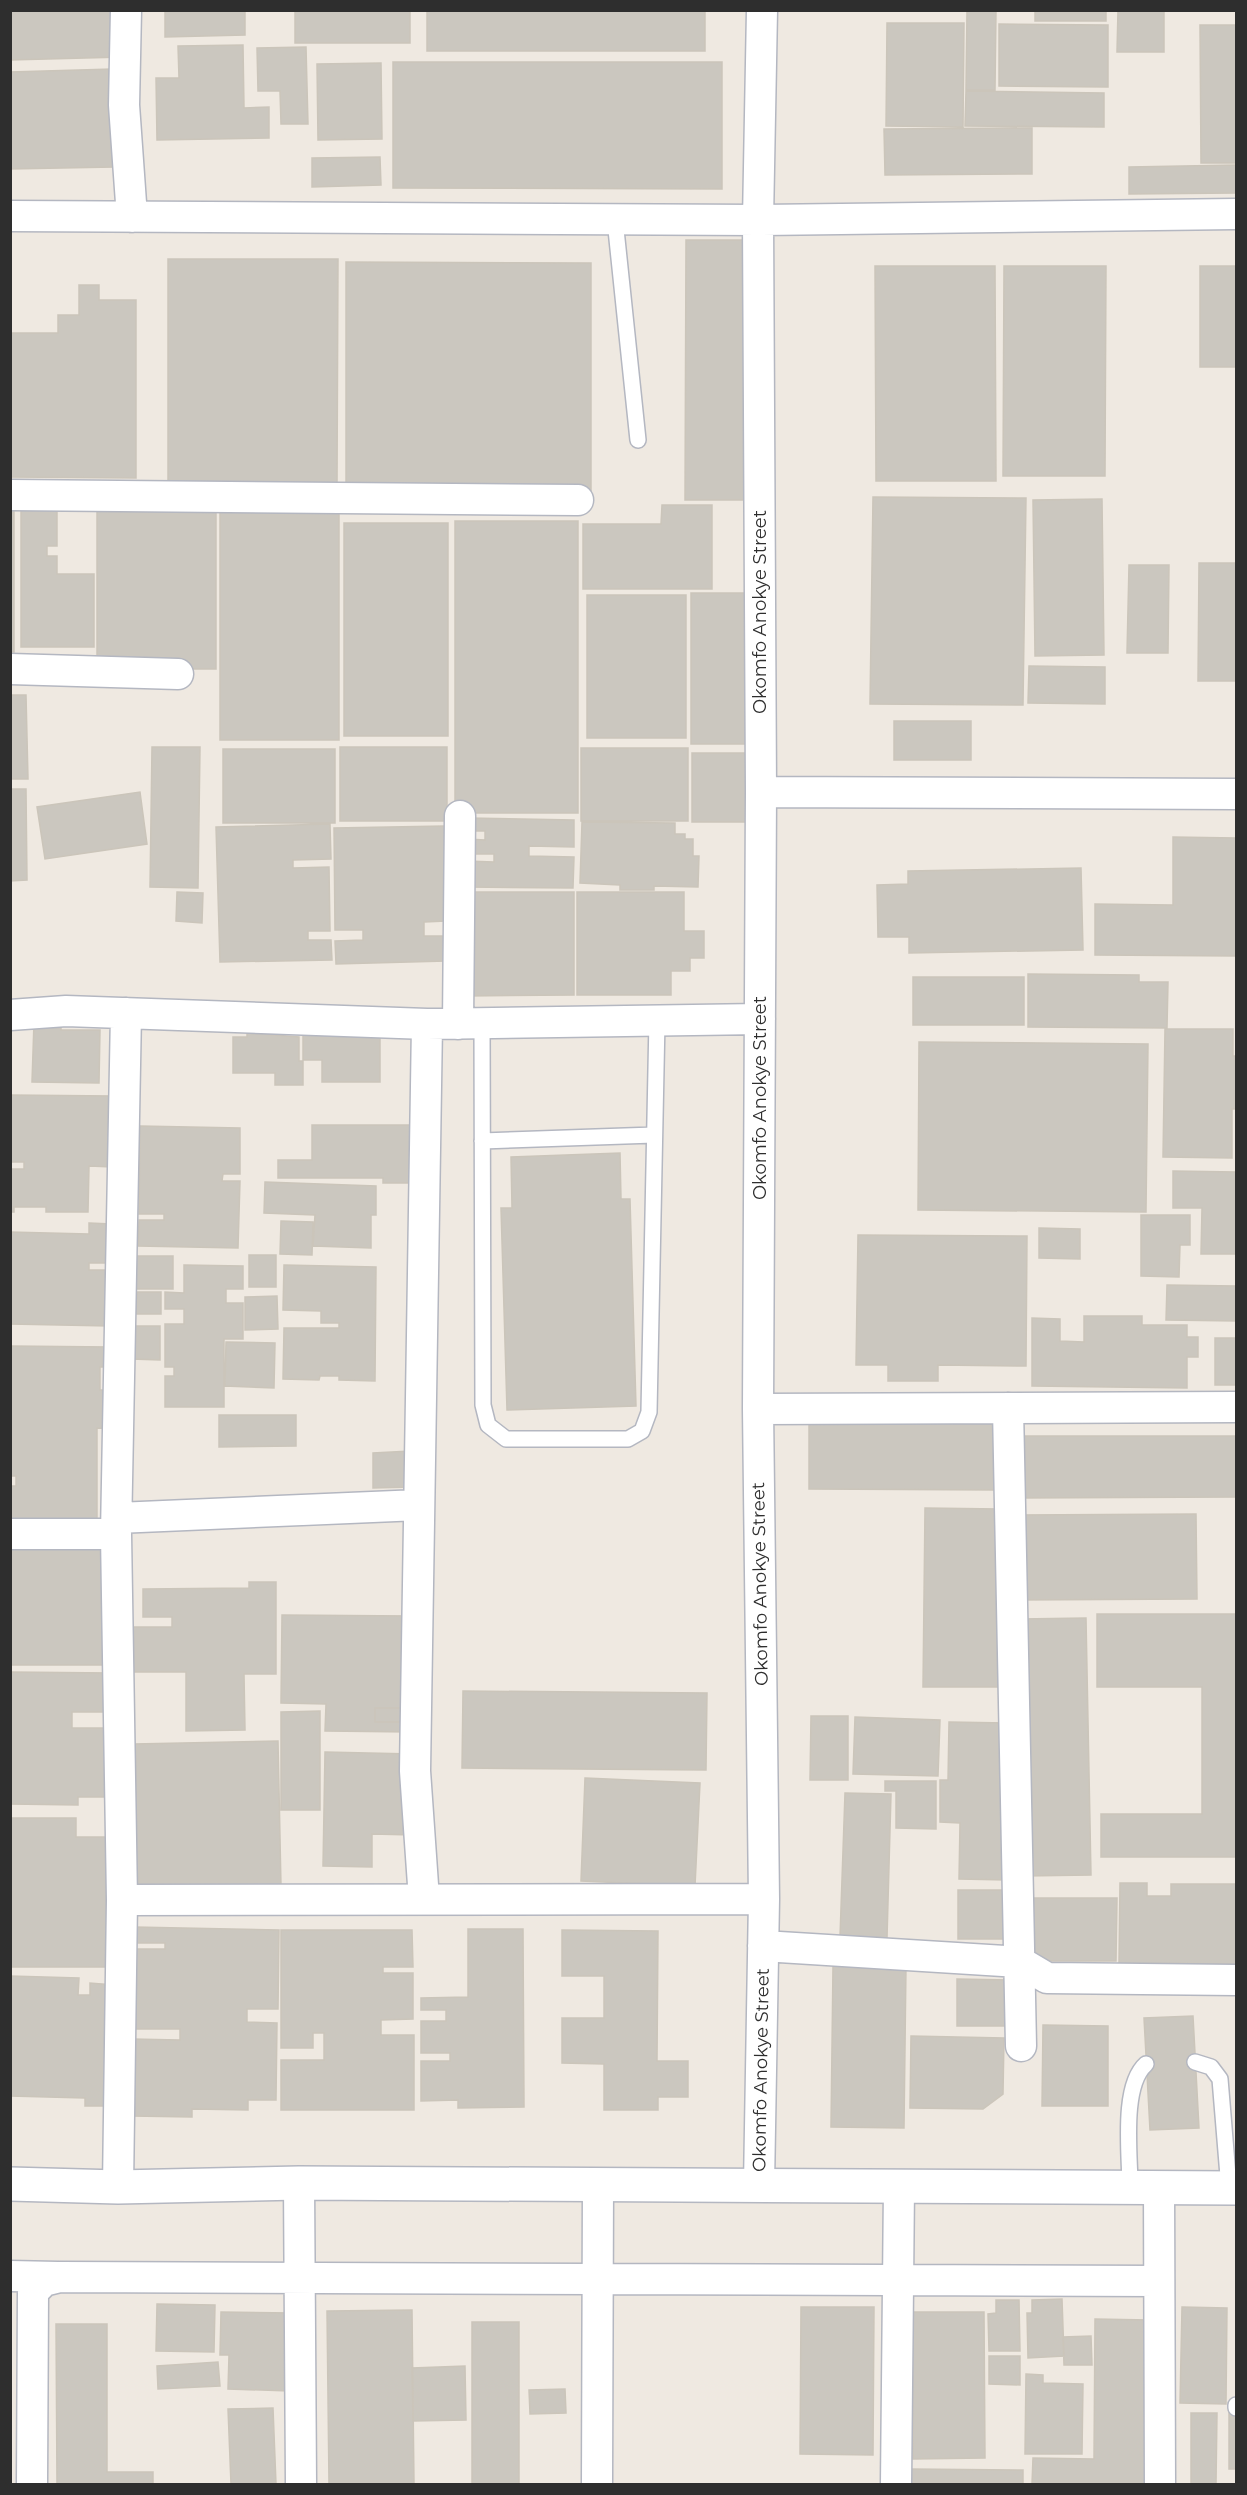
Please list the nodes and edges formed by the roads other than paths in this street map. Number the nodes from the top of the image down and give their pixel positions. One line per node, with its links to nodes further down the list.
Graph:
1 (126, 10): 5 (street)
2 (762, 10): 7 (street, Okomfo Anokye Street)
3 (1236, 214): 7 (street)
4 (10, 216): 5 (street)
5 (132, 217): 6 (street)
6 (615, 220): 7 (street); 8 (lane)
7 (758, 220): 13 (street, Okomfo Anokye Street)
8 (638, 440)
9 (10, 495): 10 (street)
10 (578, 500)
11 (10, 669): 12 (street)
12 (178, 674)
13 (761, 792): 14 (street); 18 (street, Okomfo Anokye Street)
14 (1236, 794)
15 (460, 816): 20 (street)
16 (126, 1013): 17 (street); 21 (street); 28 (street)
17 (10, 1015)
18 (760, 1019): 19 (street); 25 (street, Okomfo Anokye Street)
19 (657, 1020): 20 (street); 22 (lane)
20 (470, 1023): 21 (street); 23 (lane)
21 (428, 1024): 27 (street)
22 (654, 1135): 23 (lane); 23 (lane)
23 (482, 1141)
24 (1236, 1407): 26 (street)
25 (758, 1408): 26 (street); 31 (street, Okomfo Anokye Street)
26 (1008, 1408): 34 (street)
27 (419, 1505): 28 (street); 30 (street)
28 (117, 1526): 29 (street); 32 (street)
29 (10, 1534)
30 (424, 1899): 31 (street); 32 (street)
31 (764, 1899): 33 (street, Okomfo Anokye Street)
32 (122, 1900): 44 (street)
33 (763, 1946): 34 (street); 42 (street, Okomfo Anokye Street)
34 (1020, 1962): 35 (street); 36 (street)
35 (1236, 1980)
36 (1022, 2046)
37 (1195, 2062): 46 (lane)
38 (1146, 2064): 45 (lane)
39 (299, 2183): 41 (street); 44 (street); 49 (street)
40 (10, 2184): 44 (street)
41 (597, 2184): 42 (street); 50 (street)
42 (759, 2185): 43 (street)
43 (899, 2186): 45 (street); 51 (street)
44 (118, 2187)
45 (1145, 2187): 46 (street); 52 (street)
46 (1233, 2188)
47 (10, 2276): 48 (street)
48 (60, 2277): 49 (street); 53 (street)
49 (300, 2277): 50 (street); 54 (street)
50 (597, 2277): 51 (street); 55 (street)
51 (897, 2279): 52 (street); 56 (street)
52 (1159, 2281): 57 (street)
53 (32, 2484)
54 (301, 2484)
55 (597, 2484)
56 (896, 2484)
57 (1160, 2484)

